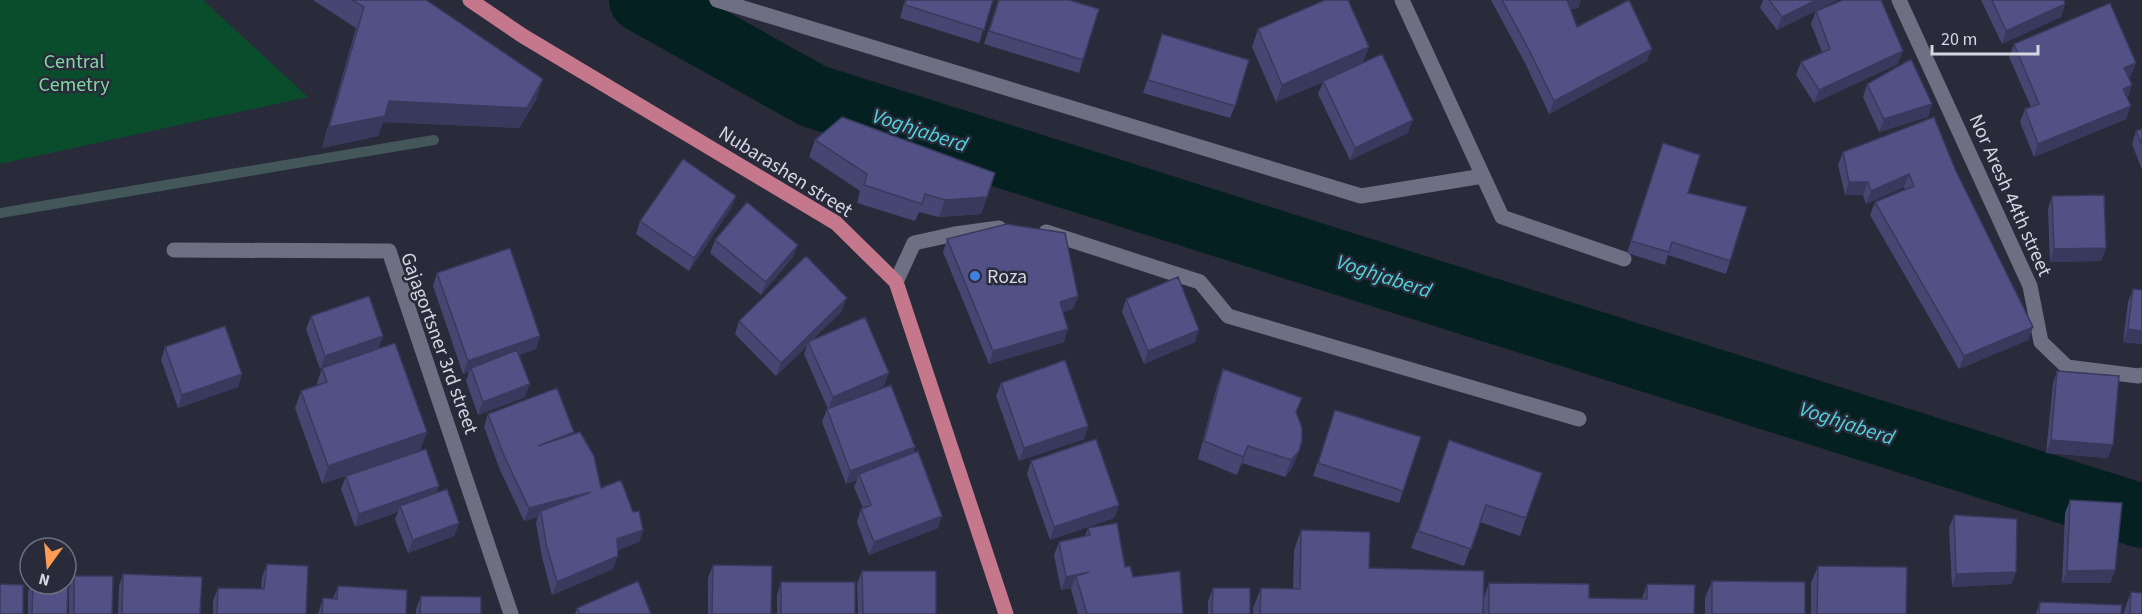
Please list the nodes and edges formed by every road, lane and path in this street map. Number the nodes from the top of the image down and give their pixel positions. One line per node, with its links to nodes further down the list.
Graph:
1 (470, 0): 10 (main road, Nubarashen street)
2 (717, 0): 5 (street)
3 (1402, 0): 5 (street)
4 (1899, 0): 11 (street, Nor Aresh 44th street)
5 (1483, 176): 9 (street)
6 (1014, 228): 10 (street)
7 (1034, 231): 12 (street)
8 (174, 250): 13 (street, Gajagortsner 3rd street)
9 (1624, 259)
10 (896, 282): 14 (main road, Nubarashen street)
11 (2142, 375)
12 (1580, 419)
13 (511, 614)
14 (1006, 614)

